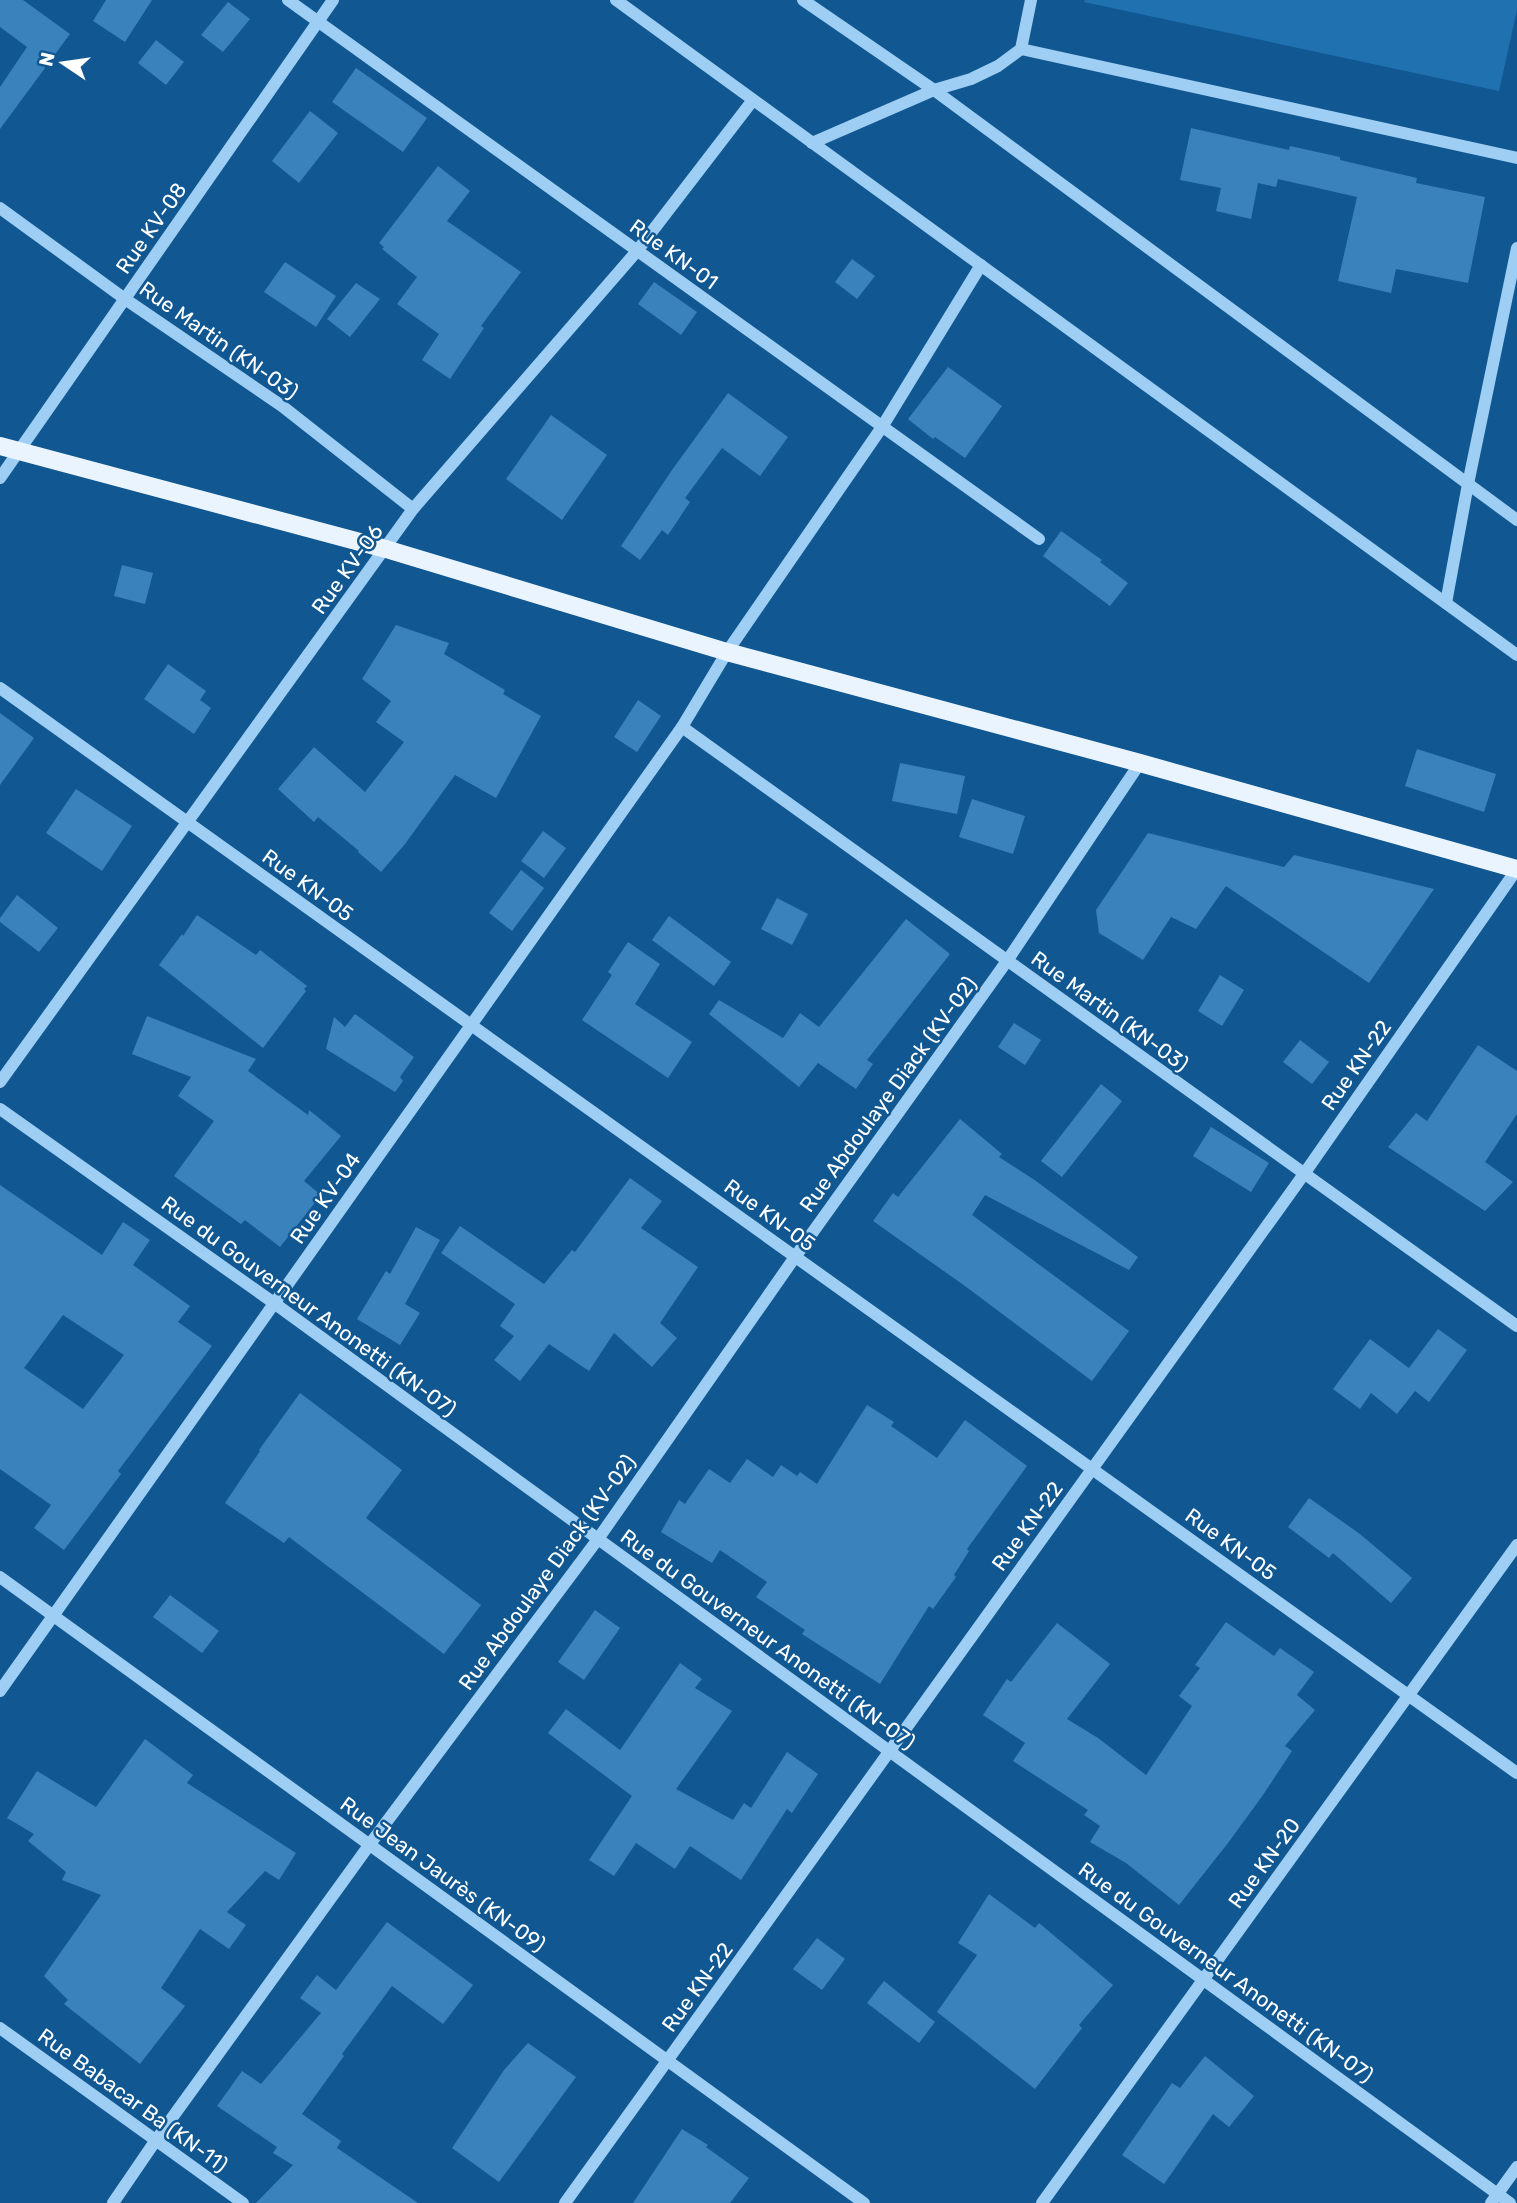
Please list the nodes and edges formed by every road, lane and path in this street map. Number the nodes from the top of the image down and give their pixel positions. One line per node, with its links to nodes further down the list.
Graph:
1 (288, 0): 6 (street, Rue KN-01)
2 (333, 0): 6 (street, Rue KV-08)
3 (617, 0): 9 (street)
4 (803, 0): 8 (street)
5 (1031, 0): 7 (street)
6 (318, 22): 14 (street, Rue KN-01); 16 (street, Rue KV-08)
7 (1021, 48): 8 (street); 11 (street)
8 (934, 89): 10 (street); 21 (street)
9 (753, 100): 10 (street); 14 (street, Rue KV-06)
10 (812, 143): 15 (street)
11 (1517, 158)
12 (0, 208): 16 (street, Rue Martin (KN-03))
13 (1517, 248): 21 (street)
14 (637, 251): 17 (street, Rue KN-01); 22 (street, Rue KV-06)
15 (981, 265): 17 (street, Rue KV-04); 26 (street)
16 (125, 299): 19 (street, Rue KV-08); 22 (street, Rue Martin (KN-03))
17 (882, 427): 24 (street, Rue KN-01); 27 (street, Rue KV-04)
18 (0, 446): 19 (main road)
19 (20, 452): 20 (street, Rue KV-08); 25 (main road)
20 (0, 478)
21 (1468, 484): 23 (street); 26 (street)
22 (413, 509): 25 (street, Rue KV-06)
23 (1517, 520)
24 (1039, 539)
25 (386, 549): 27 (main road); 32 (street, Rue KV-06)
26 (1446, 603): 28 (street)
27 (727, 652): 30 (street, Rue KV-04); 31 (main road)
28 (1517, 655)
29 (0, 688): 32 (street, Rue KN-05)
30 (682, 727): 34 (street, Rue Martin (KN-03)); 35 (street, Rue KV-04)
31 (1140, 763): 33 (main road); 34 (street, Rue Abdoulaye Diack (KV-02))
32 (188, 822): 35 (street, Rue KN-05); 36 (street, Rue KV-06)
33 (1517, 869): 38 (street, Rue KN-22)
34 (1007, 961): 38 (street, Rue Martin (KN-03)); 39 (street, Rue Abdoulaye Diack (KV-02))
35 (471, 1025): 39 (street, Rue KN-05); 40 (street, Rue KV-04)
36 (0, 1082)
37 (0, 1110): 40 (street, Rue du Gouverneur Anonetti (KN-07))
38 (1304, 1174): 41 (street, Rue Martin (KN-03)); 42 (street, Rue KN-22)
39 (795, 1257): 42 (street, Rue KN-05); 43 (street, Rue Abdoulaye Diack (KV-02))
40 (274, 1303): 43 (street, Rue du Gouverneur Anonetti (KN-07)); 46 (street, Rue KV-04)
41 (1517, 1326)
42 (1092, 1469): 48 (street, Rue KN-05); 49 (street, Rue KN-22)
43 (598, 1539): 49 (street, Rue du Gouverneur Anonetti (KN-07)); 51 (street, Rue Abdoulaye Diack (KV-02))
44 (1517, 1545): 48 (street, Rue KN-20)
45 (0, 1577): 46 (street, Rue Jean Jaurès (KN-09))
46 (53, 1616): 47 (street, Rue KV-04); 51 (street, Rue Jean Jaurès (KN-09))
47 (0, 1691)
48 (1409, 1695): 50 (street, Rue KN-05); 52 (street, Rue KN-20)
49 (890, 1752): 52 (street, Rue du Gouverneur Anonetti (KN-07)); 54 (street, Rue KN-22)
50 (1517, 1773)
51 (370, 1844): 54 (street, Rue Jean Jaurès (KN-09)); 55 (street, Rue Abdoulaye Diack (KV-02))
52 (1203, 1980): 57 (street, Rue du Gouverneur Anonetti (KN-07)); 62 (street, Rue KN-20)
53 (0, 2028): 55 (street, Rue Babacar Ba (KN-11))
54 (668, 2061): 60 (street, Rue KN-22); 61 (street, Rue Jean Jaurès (KN-09))
55 (156, 2140): 58 (street, Rue Abdoulaye Diack (KV-02)); 59 (street, Rue Babacar Ba (KN-11))
56 (1517, 2167): 57 (street)
57 (1494, 2198): 63 (street, Rue du Gouverneur Anonetti (KN-07))
58 (113, 2203)
59 (243, 2203)
60 (565, 2203)
61 (864, 2203)
62 (1042, 2203)
63 (1510, 2203)

